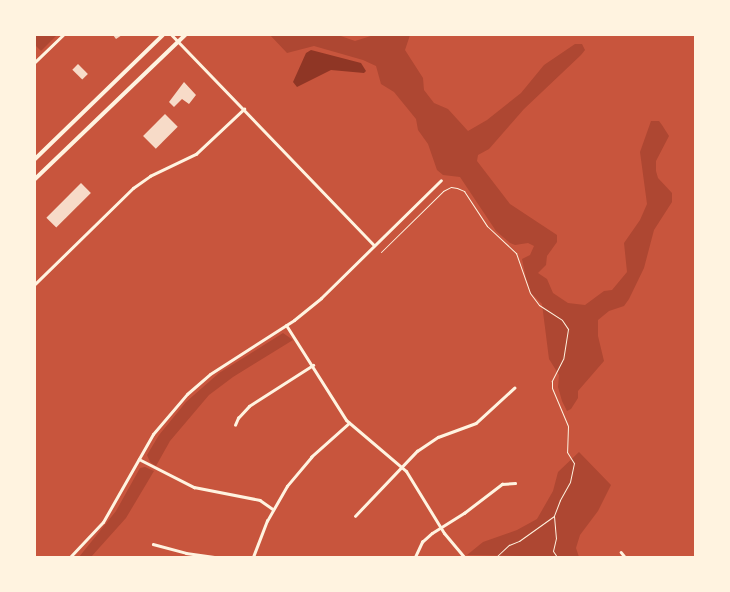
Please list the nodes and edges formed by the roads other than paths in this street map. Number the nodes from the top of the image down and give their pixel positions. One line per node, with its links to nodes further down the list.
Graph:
1 (63, 35): 6 (street)
2 (163, 35): 8 (main road)
3 (172, 35): 5 (street)
4 (185, 35): 5 (main road)
5 (178, 41): 7 (street); 9 (main road)
6 (35, 62)
7 (244, 110): 11 (street); 12 (street)
8 (35, 159)
9 (35, 179)
10 (441, 180): 11 (street)
11 (374, 245): 13 (street)
12 (35, 284)
13 (286, 325): 14 (street); 18 (street)
14 (313, 364): 16 (street); 17 (street)
15 (514, 388): 19 (street)
16 (349, 423): 19 (street); 21 (street)
17 (236, 425)
18 (139, 460): 21 (street); 26 (street)
19 (402, 467): 22 (street); 23 (street)
20 (515, 483): 23 (street)
21 (273, 509): 28 (street)
22 (355, 516)
23 (442, 528): 29 (street); 30 (street)
24 (153, 544): 27 (street)
25 (621, 552): 31 (street)
26 (71, 557)
27 (216, 557)
28 (253, 557)
29 (415, 557)
30 (464, 557)
31 (625, 557)

